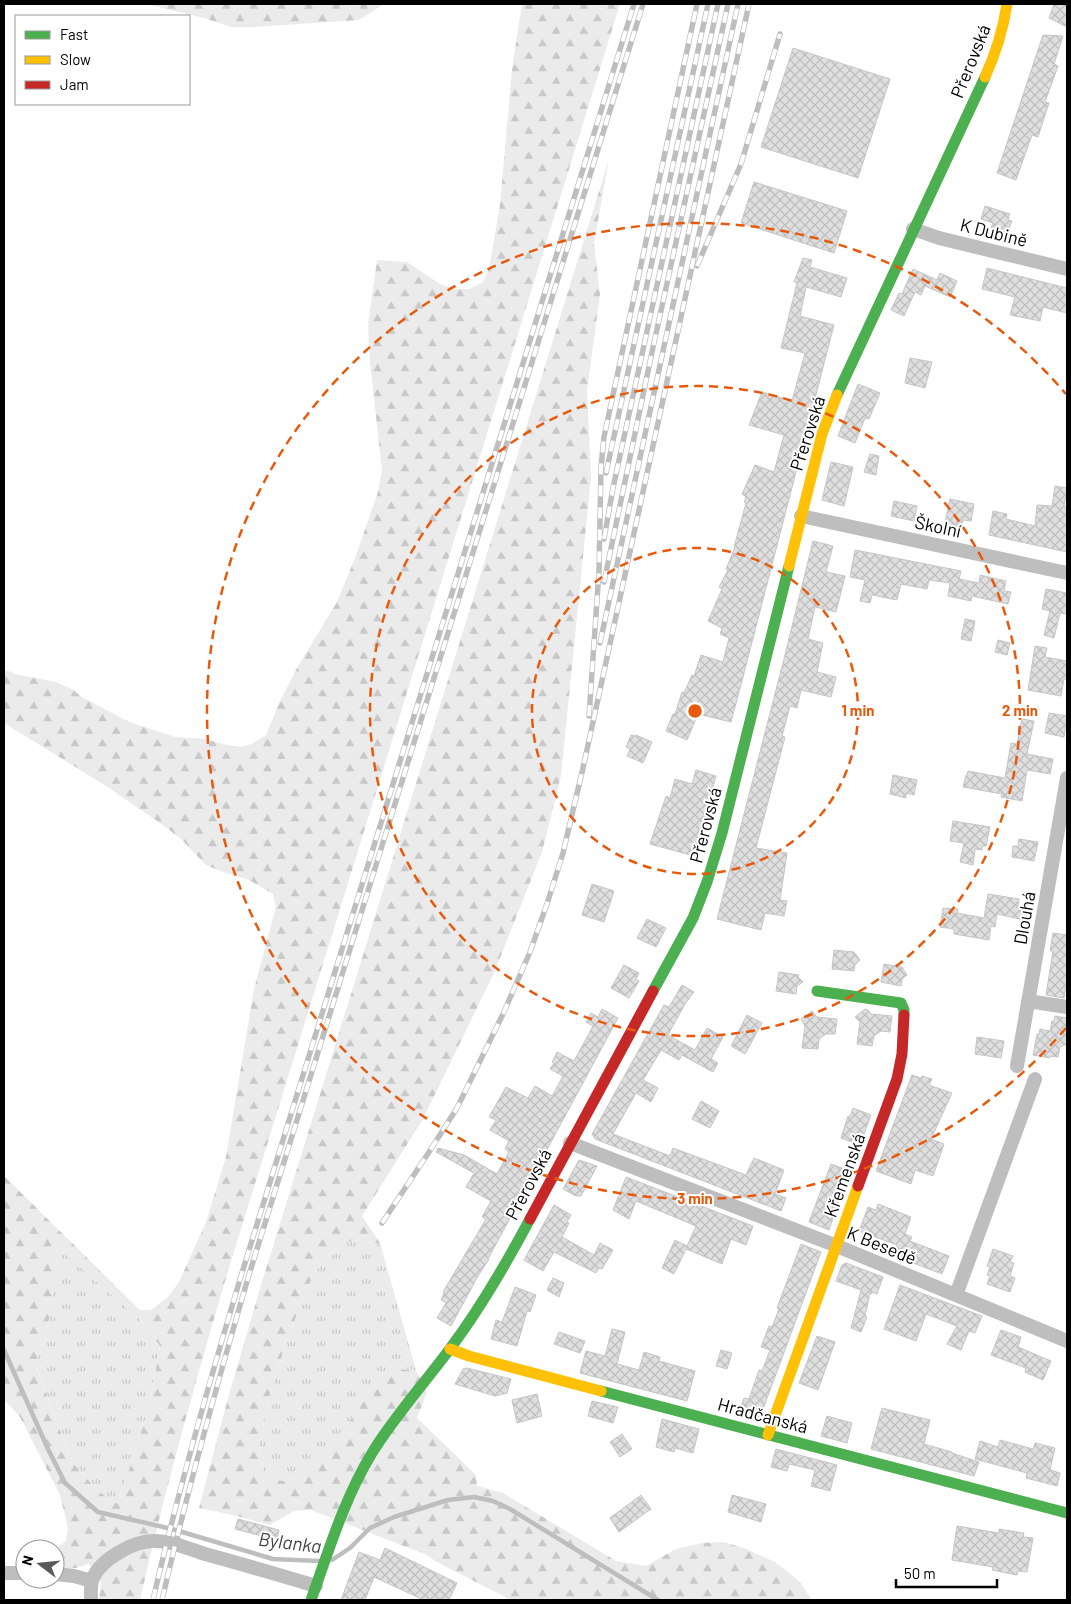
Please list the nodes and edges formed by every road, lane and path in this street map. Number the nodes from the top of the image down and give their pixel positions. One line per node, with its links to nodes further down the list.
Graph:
1 (1007, 4): 2 (street, Přerovská)
2 (913, 229): 3 (street, K Dubině); 4 (street, Přerovská)
3 (1067, 269)
4 (801, 516): 5 (street, Školní); 12 (street, Přerovská)
5 (1067, 573)
6 (1067, 778): 8 (street, Dlouhá)
7 (817, 991): 13 (street, Křemenská)
8 (1028, 1002): 9 (street); 10 (street, Dlouhá)
9 (1067, 1007)
10 (1017, 1066)
11 (1035, 1079): 14 (street)
12 (570, 1143): 13 (street, K Besedě); 16 (street, Přerovská)
13 (837, 1246): 14 (street, K Besedě); 17 (street, Křemenská)
14 (956, 1295): 15 (street, K Besedě)
15 (1067, 1341)
16 (450, 1349): 17 (street, Hradčanská); 21 (street, Přerovská)
17 (768, 1435): 18 (street, Hradčanská)
18 (1067, 1513)
19 (65, 1575): 20 (street)
20 (92, 1580): 21 (street); 22 (street)
21 (316, 1586): 23 (street, Přerovská)
22 (91, 1600)
23 (311, 1600)

